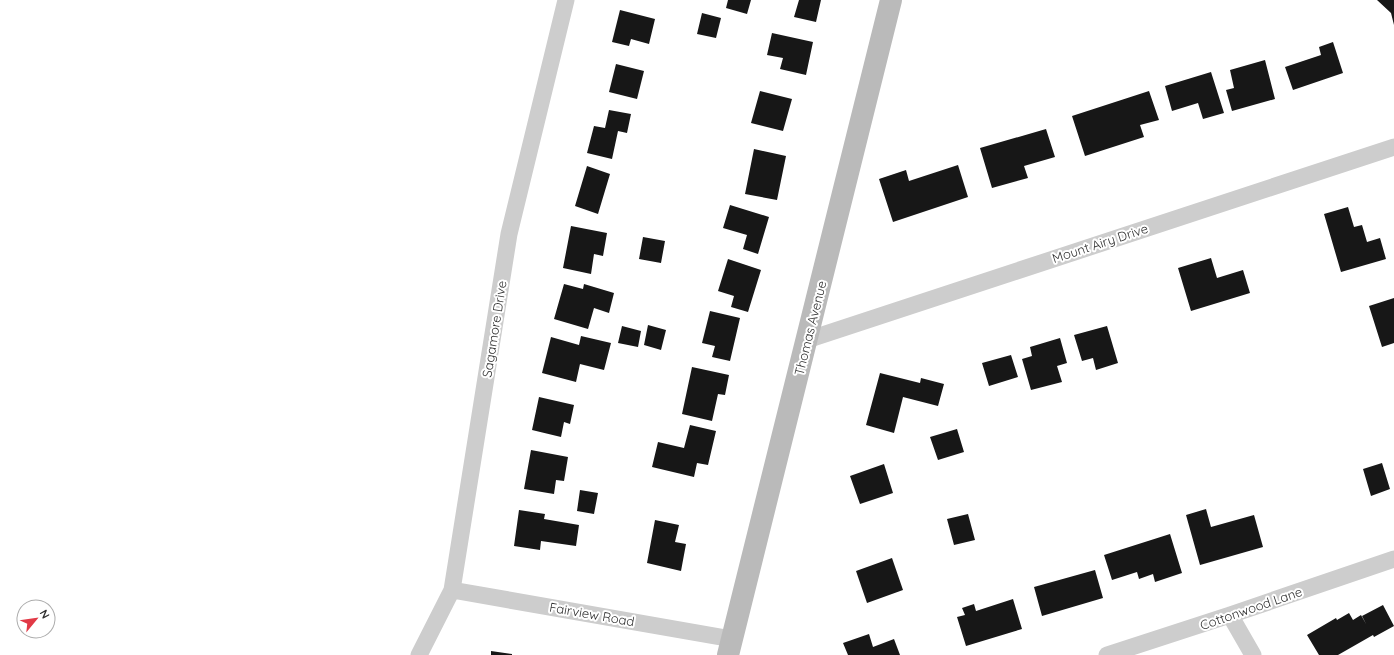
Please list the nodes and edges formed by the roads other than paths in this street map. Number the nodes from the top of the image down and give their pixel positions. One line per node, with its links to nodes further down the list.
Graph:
1 (566, 0): 6 (street, Sagamore Drive)
2 (891, 0): 4 (main road, Thomas Avenue)
3 (1394, 147): 4 (street, Mount Airy Drive)
4 (807, 340): 8 (main road, Thomas Avenue)
5 (1394, 559): 7 (street, Cottonwood Lane)
6 (452, 590): 8 (street, Fairview Road); 9 (street, Sagamore Drive)
7 (1230, 616): 10 (street, Cottonwood Lane); 11 (street)
8 (730, 647)
9 (419, 655)
10 (1107, 655)
11 (1253, 655)

